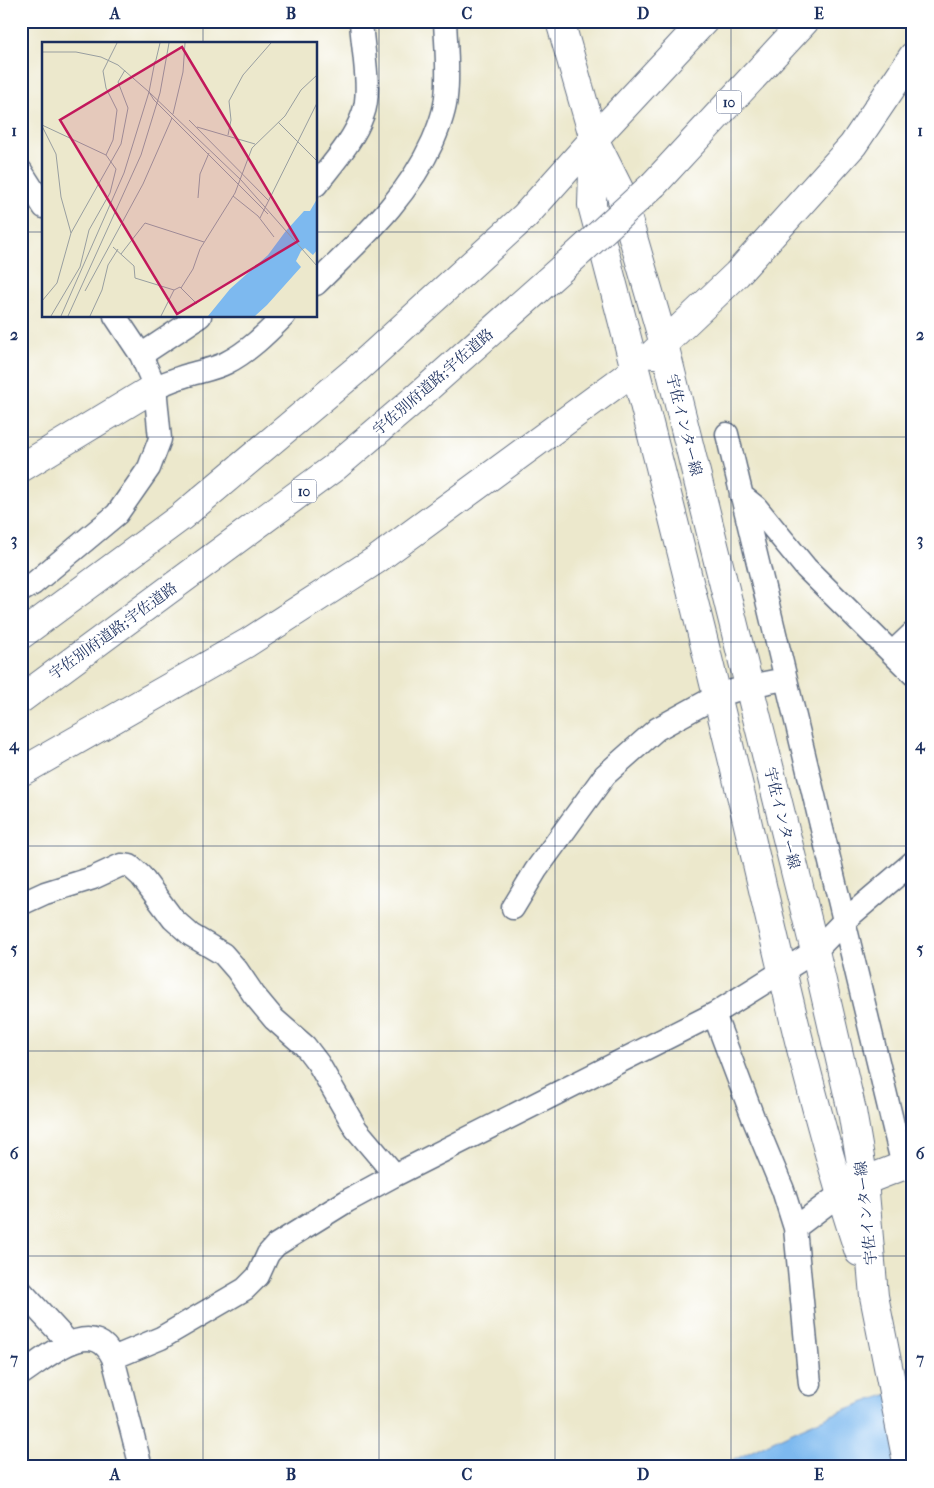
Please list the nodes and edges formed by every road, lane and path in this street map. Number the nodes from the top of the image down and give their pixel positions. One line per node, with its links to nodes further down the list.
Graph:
1 (361, 21): 9 (street)
2 (445, 21): 11 (street)
3 (560, 21): 7 (main road)
4 (704, 21): 7 (main road)
5 (805, 21): 30 (main road, 宇佐別府道路;宇佐道路 / 10, bridge)
6 (913, 56): 15 (main road)
7 (594, 139): 15 (main road, 宇佐インター線); 17 (main road, 宇佐インター線); 24 (main road)
8 (21, 171): 10 (street)
9 (318, 182)
10 (42, 204)
11 (318, 282)
12 (116, 318): 16 (street)
13 (197, 318): 16 (street)
14 (282, 318): 18 (street)
15 (664, 344): 17 (main road); 28 (main road, 宇佐インター線)
16 (141, 355): 18 (street)
17 (635, 370): 29 (main road, 宇佐インター線); 31 (main road)
18 (155, 388): 20 (main road); 22 (street)
19 (727, 434): 21 (street)
20 (21, 468)
21 (740, 495): 25 (street); 27 (street)
22 (21, 591)
23 (913, 633): 25 (street)
24 (21, 635)
25 (892, 653): 26 (street)
26 (913, 674)
27 (785, 679): 28 (street); 35 (street)
28 (749, 686): 29 (street); 36 (main road, 宇佐インター線)
29 (717, 696): 34 (street); 37 (main road, 宇佐インター線)
30 (21, 699)
31 (21, 772)
32 (913, 862): 35 (street)
33 (21, 904): 40 (street)
34 (513, 908)
35 (844, 921): 36 (street); 39 (street)
36 (815, 951): 37 (street); 41 (main road, 宇佐インター線)
37 (783, 971): 38 (street); 42 (main road, 宇佐インター線)
38 (714, 1014): 40 (street); 43 (street)
39 (908, 1164): 41 (main road)
40 (395, 1175): 47 (street)
41 (864, 1180): 42 (main road); 45 (main road, 宇佐インター線)
42 (840, 1194): 43 (street); 45 (main road, 宇佐インター線)
43 (796, 1228): 49 (street)
44 (21, 1291): 46 (street)
45 (874, 1296): 51 (main road, 宇佐インター線)
46 (69, 1343): 47 (street); 48 (street)
47 (112, 1358): 50 (street)
48 (21, 1374)
49 (810, 1384)
50 (141, 1467)
51 (908, 1467)

